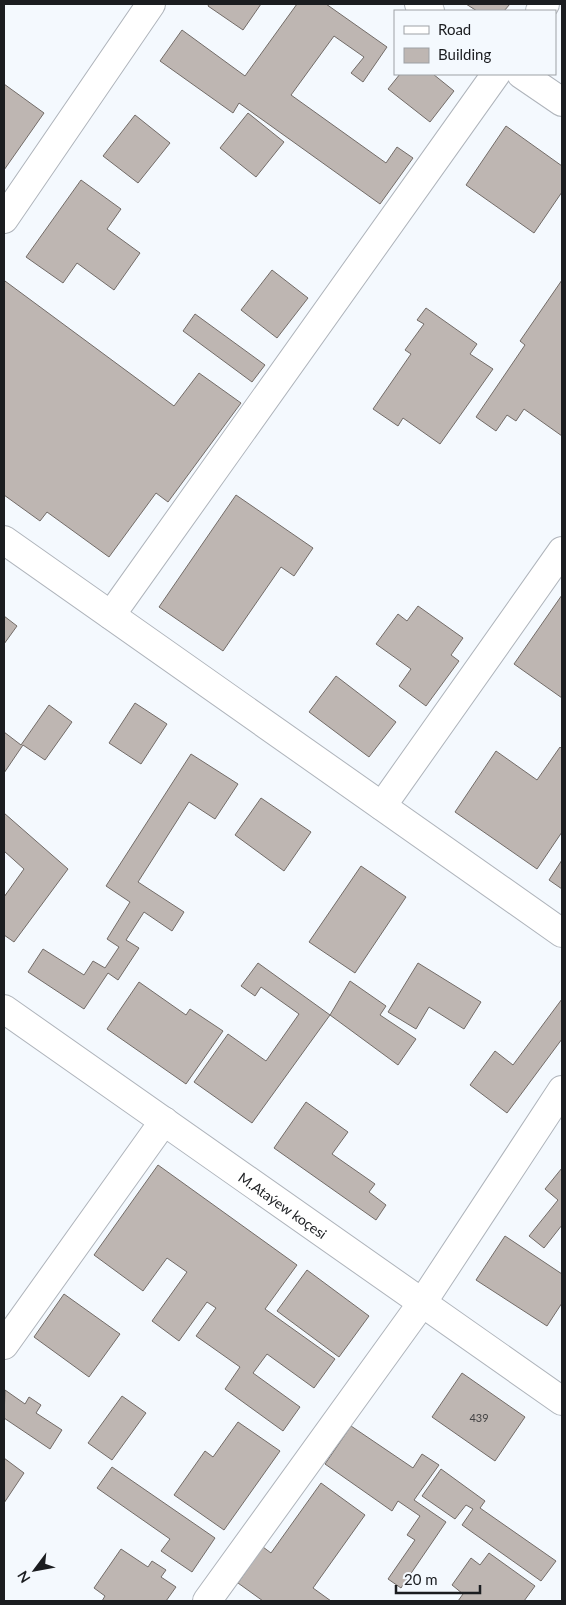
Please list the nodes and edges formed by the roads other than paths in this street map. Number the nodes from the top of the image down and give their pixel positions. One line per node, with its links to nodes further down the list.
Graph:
1 (151, 4): 5 (street)
2 (495, 75): 8 (street)
3 (522, 75): 4 (street)
4 (562, 102)
5 (4, 218)
6 (4, 540): 8 (street)
7 (562, 551): 9 (street)
8 (112, 616): 9 (street)
9 (382, 806): 10 (street)
10 (562, 933)
11 (4, 1009): 13 (street, M.Ataýew koçesi)
12 (562, 1090): 14 (street)
13 (164, 1122): 14 (street, M.Ataýew koçesi); 15 (street)
14 (422, 1303): 16 (street, M.Ataýew koçesi); 17 (street)
15 (4, 1346)
16 (562, 1401)
17 (207, 1601)

